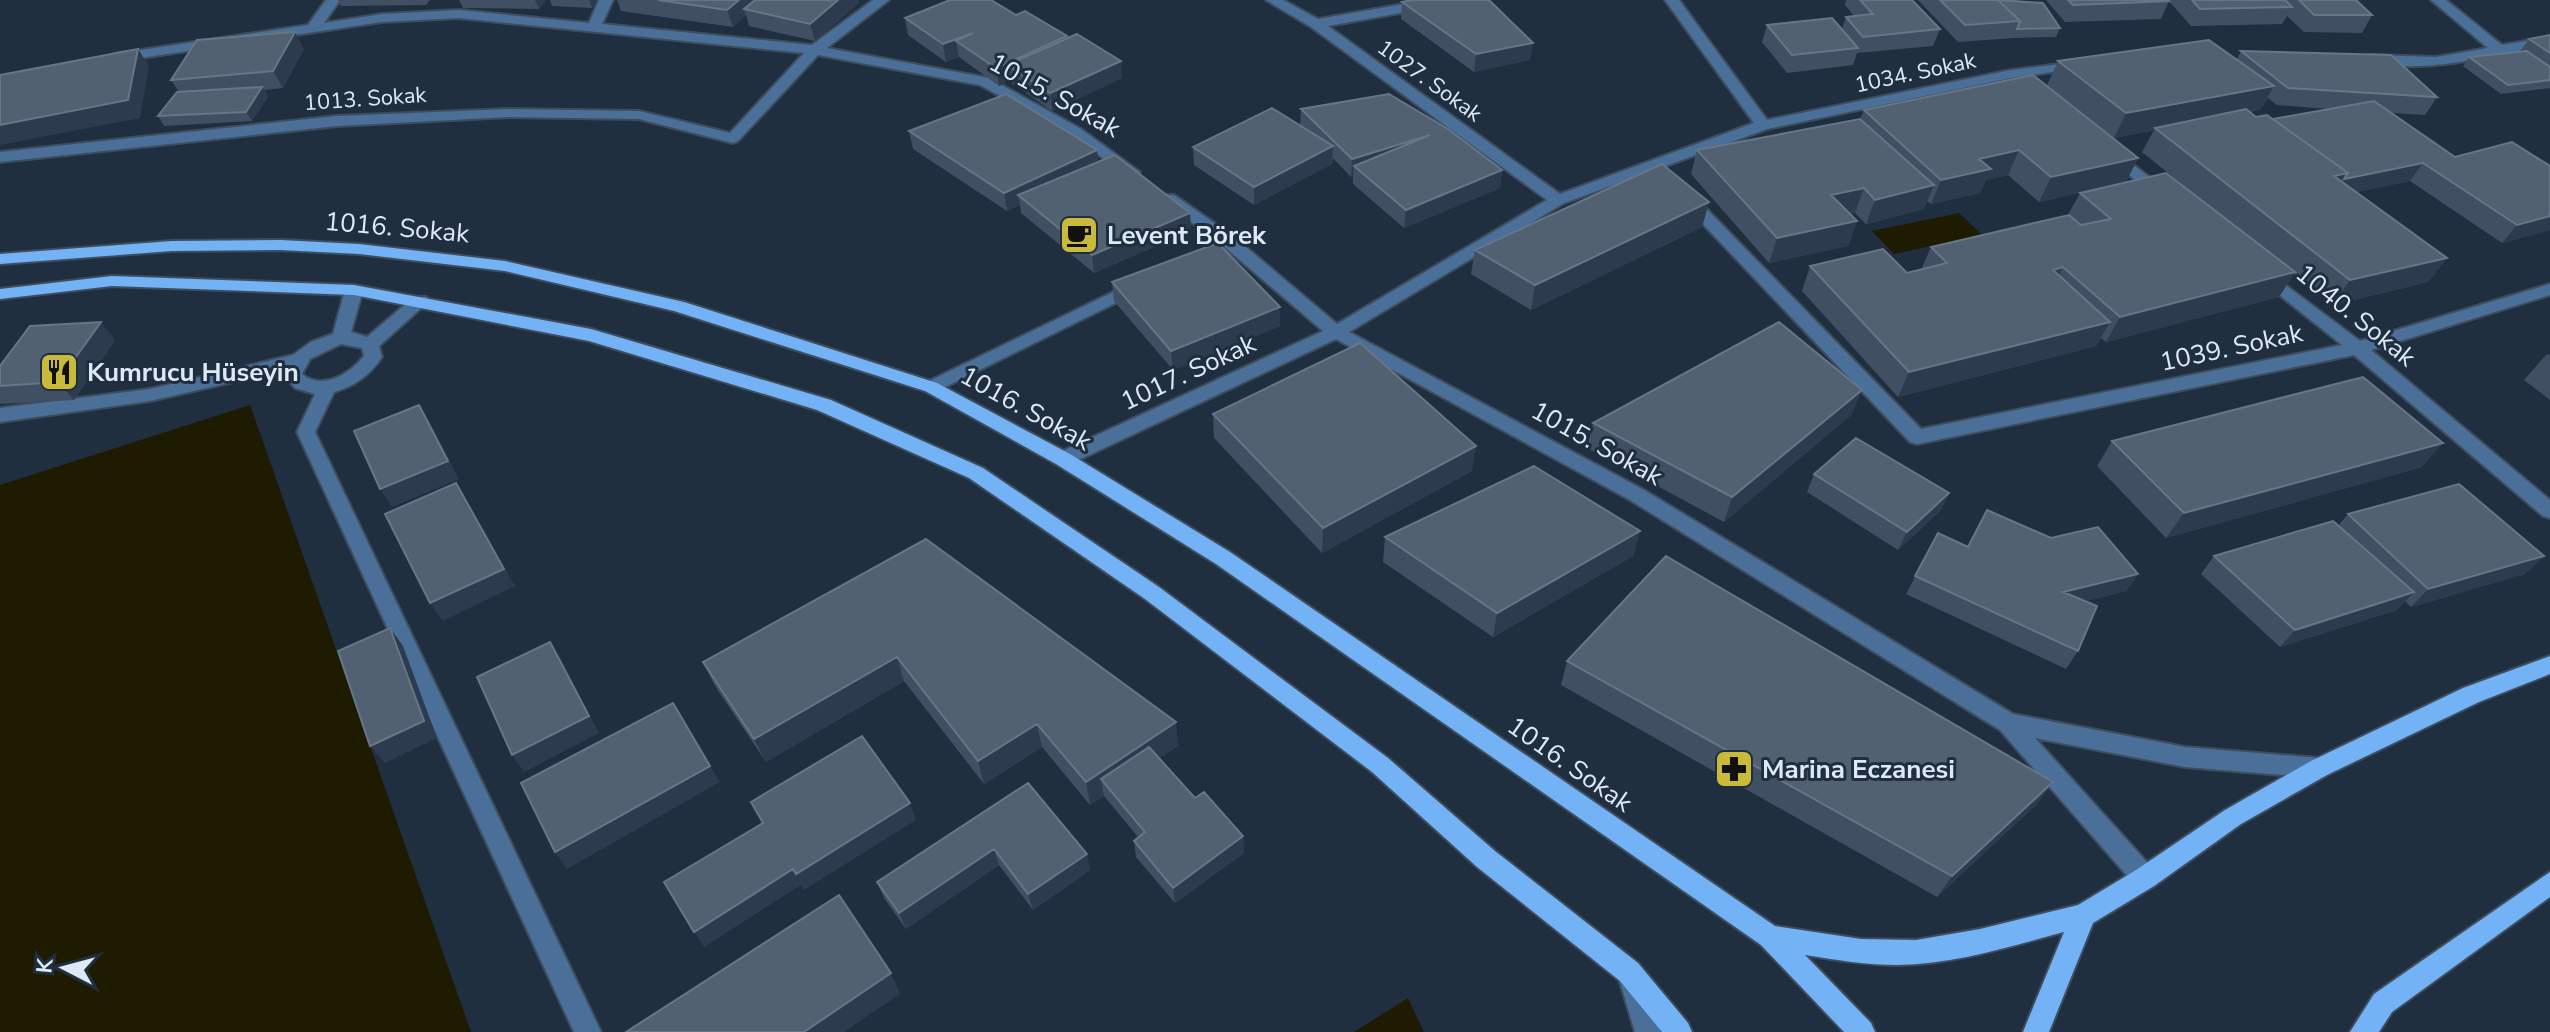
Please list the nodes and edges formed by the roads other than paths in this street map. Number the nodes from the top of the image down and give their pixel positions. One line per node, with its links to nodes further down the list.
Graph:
1 (333, 0): 10 (street)
2 (606, 0): 9 (street)
3 (882, 0): 12 (street)
4 (1273, 0): 8 (street, 1027. Sokak)
5 (1450, 0): 8 (street)
6 (1672, 0): 19 (street)
7 (2438, 0): 13 (street)
8 (1316, 24): 23 (street, 1027. Sokak)
9 (594, 26): 10 (street, 1015. Sokak); 12 (street, 1015. Sokak)
10 (313, 28): 15 (street, 1015. Sokak)
11 (2550, 41): 13 (street)
12 (815, 50): 21 (street, 1013. Sokak); 32 (street, 1015. Sokak)
13 (2502, 52): 14 (street)
14 (2349, 58)
15 (101, 61)
16 (2100, 61): 17 (street, 1034. Sokak)
17 (2011, 74): 18 (street); 19 (street, 1034. Sokak)
18 (2036, 94)
19 (1763, 125): 22 (street, 1034. Sokak)
20 (2098, 142): 24 (street)
21 (0, 157)
22 (1666, 176): 23 (street, 1034. Sokak); 35 (street, 1039. Sokak)
23 (1558, 200): 32 (street, 1034. Sokak)
24 (2172, 201)
25 (0, 259): 38 (main road, 1016. Sokak)
26 (2246, 260): 35 (street, 1040. Sokak)
27 (1157, 275): 38 (street)
28 (2550, 289): 35 (street, 1039. Sokak)
29 (354, 290): 30 (main road); 31 (main road); 33 (street)
30 (0, 294)
31 (420, 301): 34 (street); 49 (main road)
32 (1336, 332): 40 (street, 1017. Sokak); 43 (street, 1015. Sokak)
33 (341, 338): 34 (street); 36 (street)
34 (370, 344): 37 (street)
35 (2357, 348): 41 (street, 1040. Sokak)
36 (298, 360): 37 (street); 39 (street)
37 (328, 386): 50 (street)
38 (931, 387): 40 (main road, 1016. Sokak)
39 (0, 415)
40 (1063, 459): 48 (main road, 1016. Sokak)
41 (2550, 511)
42 (2550, 665): 44 (main road)
43 (2008, 723): 44 (street); 45 (street, 1015. Sokak)
44 (2319, 768): 45 (main road)
45 (2145, 878): 47 (main road)
46 (2550, 883): 55 (main road)
47 (2084, 915): 48 (main road); 54 (main road)
48 (1770, 937): 53 (main road, 1016. Sokak)
49 (1629, 972): 51 (street); 52 (main road)
50 (588, 1032)
51 (1648, 1032)
52 (1679, 1032)
53 (1862, 1032)
54 (2036, 1032)
55 (2363, 1032)

